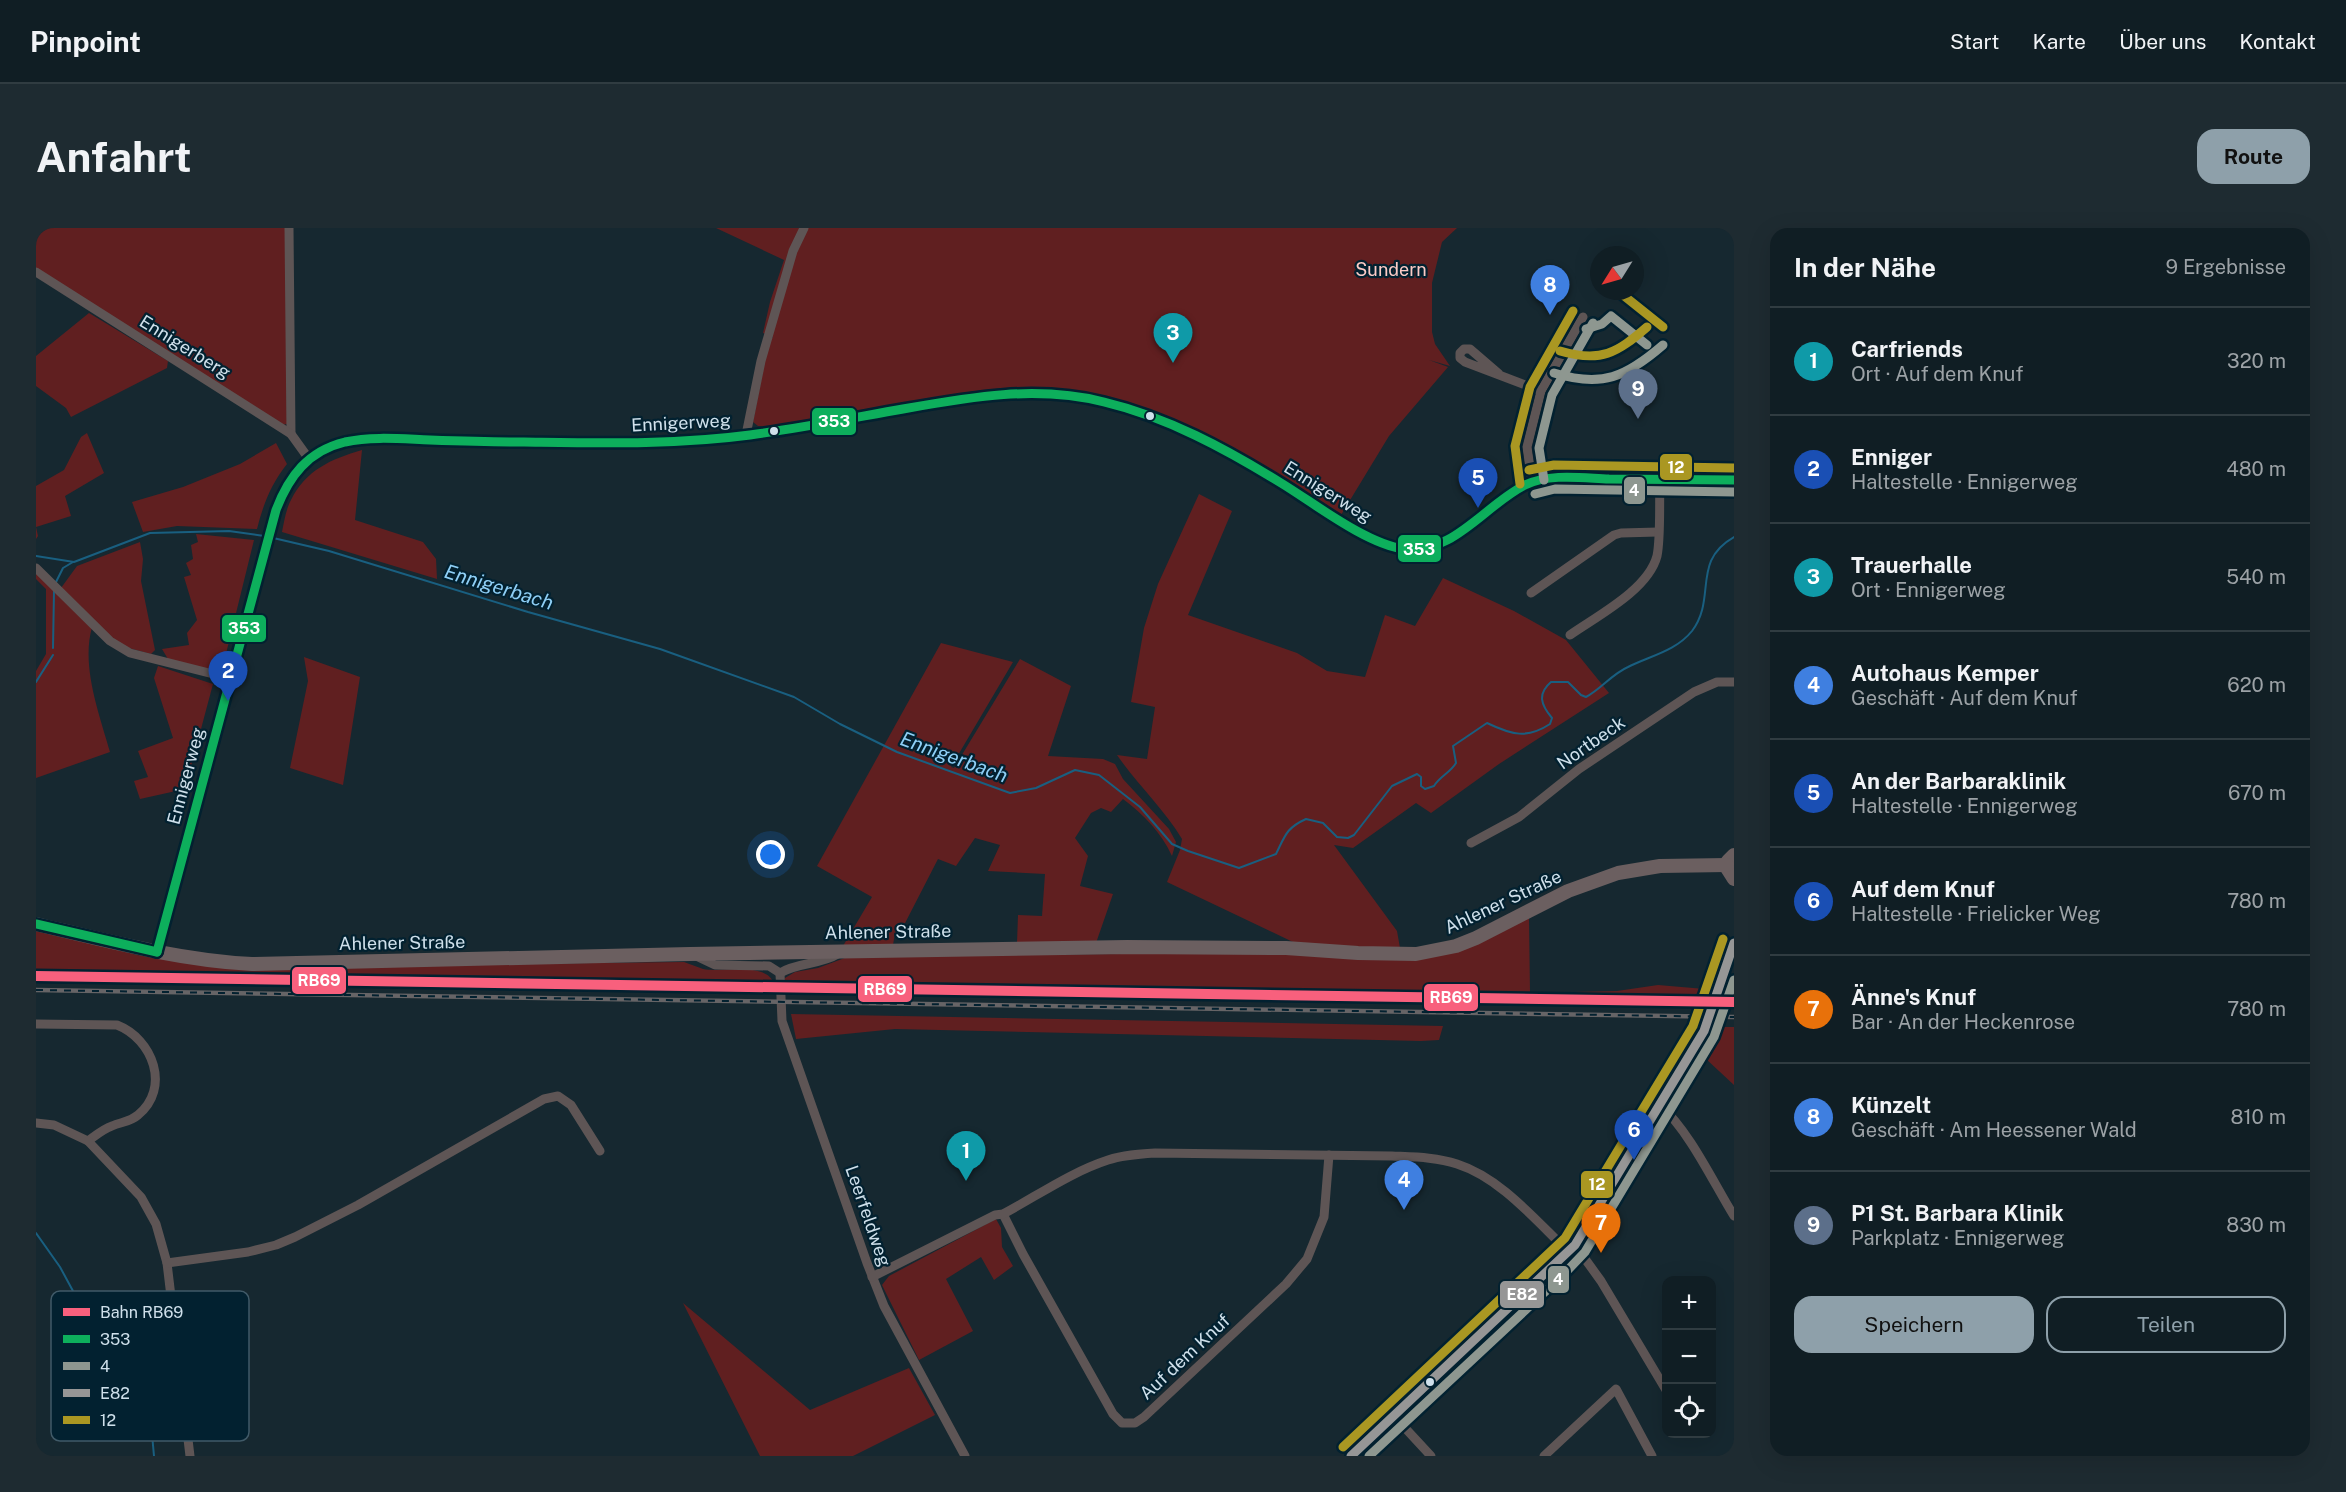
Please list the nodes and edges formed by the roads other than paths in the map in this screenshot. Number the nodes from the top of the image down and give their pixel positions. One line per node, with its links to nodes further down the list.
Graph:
1 (289, 228): 7 (street)
2 (804, 228): 8 (street)
3 (36, 272): 7 (street, Ennigerberg)
4 (1583, 317): 6 (street)
5 (1499, 374): 6 (street)
6 (1541, 391): 12 (street)
7 (291, 434): 9 (street, Ennigerberg)
8 (746, 435): 9 (street, Ennigerweg); 12 (street, Ennigerweg)
9 (309, 459): 17 (street, Ennigerweg)
10 (1660, 478): 11 (street, Ennigerweg); 12 (street, Ennigerweg); 13 (street)
11 (1734, 480)
12 (1532, 482)
13 (1658, 532): 15 (street); 16 (street)
14 (36, 568): 17 (street)
15 (1531, 593)
16 (1570, 635)
17 (229, 678): 25 (street, Ennigerweg)
18 (1734, 682): 19 (street, Nortbeck)
19 (1471, 843)
20 (1730, 860): 21 (main road); 24 (main road, Ahlener Straße)
21 (1734, 879)
22 (36, 924): 25 (main road, Ahlener Straße)
23 (1734, 943): 29 (street)
24 (843, 951): 26 (main road, Ahlener Straße); 27 (street)
25 (157, 952): 26 (main road, Ahlener Straße)
26 (690, 954): 27 (street)
27 (780, 973): 38 (street, Leerfeldweg)
28 (36, 1024): 31 (street)
29 (1660, 1104): 35 (street); 36 (street)
30 (36, 1123): 31 (street)
31 (88, 1141): 37 (street)
32 (600, 1151): 37 (street)
33 (1329, 1155): 34 (street); 34 (street, Auf dem Knuf); 36 (street)
34 (1003, 1214): 38 (street)
35 (1734, 1216)
36 (1572, 1248): 40 (street); 41 (street)
37 (167, 1263): 39 (street)
38 (872, 1277): 44 (street, Leerfeldweg)
39 (170, 1291)
40 (1662, 1372)
41 (1394, 1416): 45 (street); 46 (street)
42 (188, 1441): 43 (street)
43 (190, 1456)
44 (965, 1456)
45 (1350, 1456)
46 (1431, 1456)
47 (1544, 1456): 48 (street)
48 (1652, 1456)

